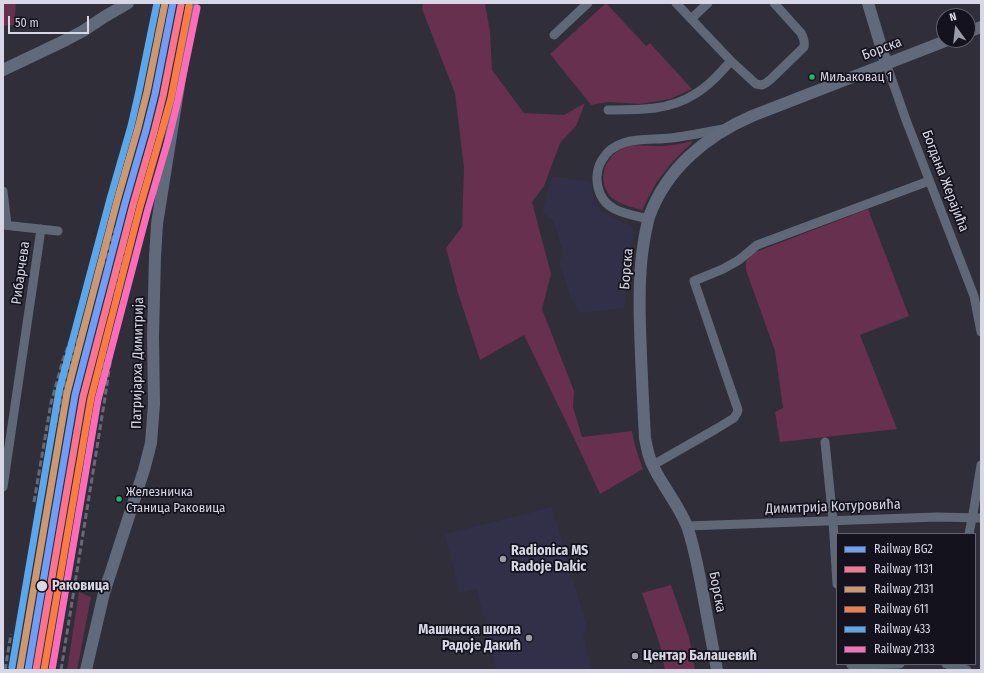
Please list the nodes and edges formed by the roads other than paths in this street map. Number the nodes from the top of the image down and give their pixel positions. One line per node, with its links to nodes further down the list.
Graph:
1 (128, 3): 13 (main road)
2 (192, 3): 35 (main road, Патријарха Димитрија)
3 (588, 3): 9 (street)
4 (676, 3): 8 (street)
5 (708, 3): 8 (street)
6 (774, 3): 11 (street)
7 (868, 3): 12 (main road)
8 (691, 19): 11 (street)
9 (554, 35)
10 (936, 44): 12 (main road, Борска)
11 (732, 61): 14 (street)
12 (886, 63): 15 (main road, Борска); 16 (street, Богдана Жерајића)
13 (3, 70)
14 (608, 110)
15 (724, 129): 18 (main road, Борска); 18 (street)
16 (929, 181): 22 (street, Богдана Жерајића); 24 (street)
17 (3, 191): 19 (street, Рибарчева)
18 (649, 218): 24 (main road, Борска)
19 (5, 225): 20 (street)
20 (41, 229): 21 (street); 26 (street, Рибарчева)
21 (58, 231)
22 (981, 332)
23 (825, 442): 28 (street)
24 (652, 465): 29 (main road, Борска)
25 (981, 465): 27 (street)
26 (3, 487)
27 (977, 517): 28 (street, Димитрија Котуровића); 30 (street)
28 (833, 521): 29 (street, Димитрија Котуровића); 31 (street)
29 (687, 526): 36 (main road, Борска)
30 (969, 533)
31 (836, 568)
32 (876, 665): 34 (street)
33 (949, 665): 37 (street)
34 (851, 666)
35 (86, 670)
36 (717, 670)
37 (967, 670)

